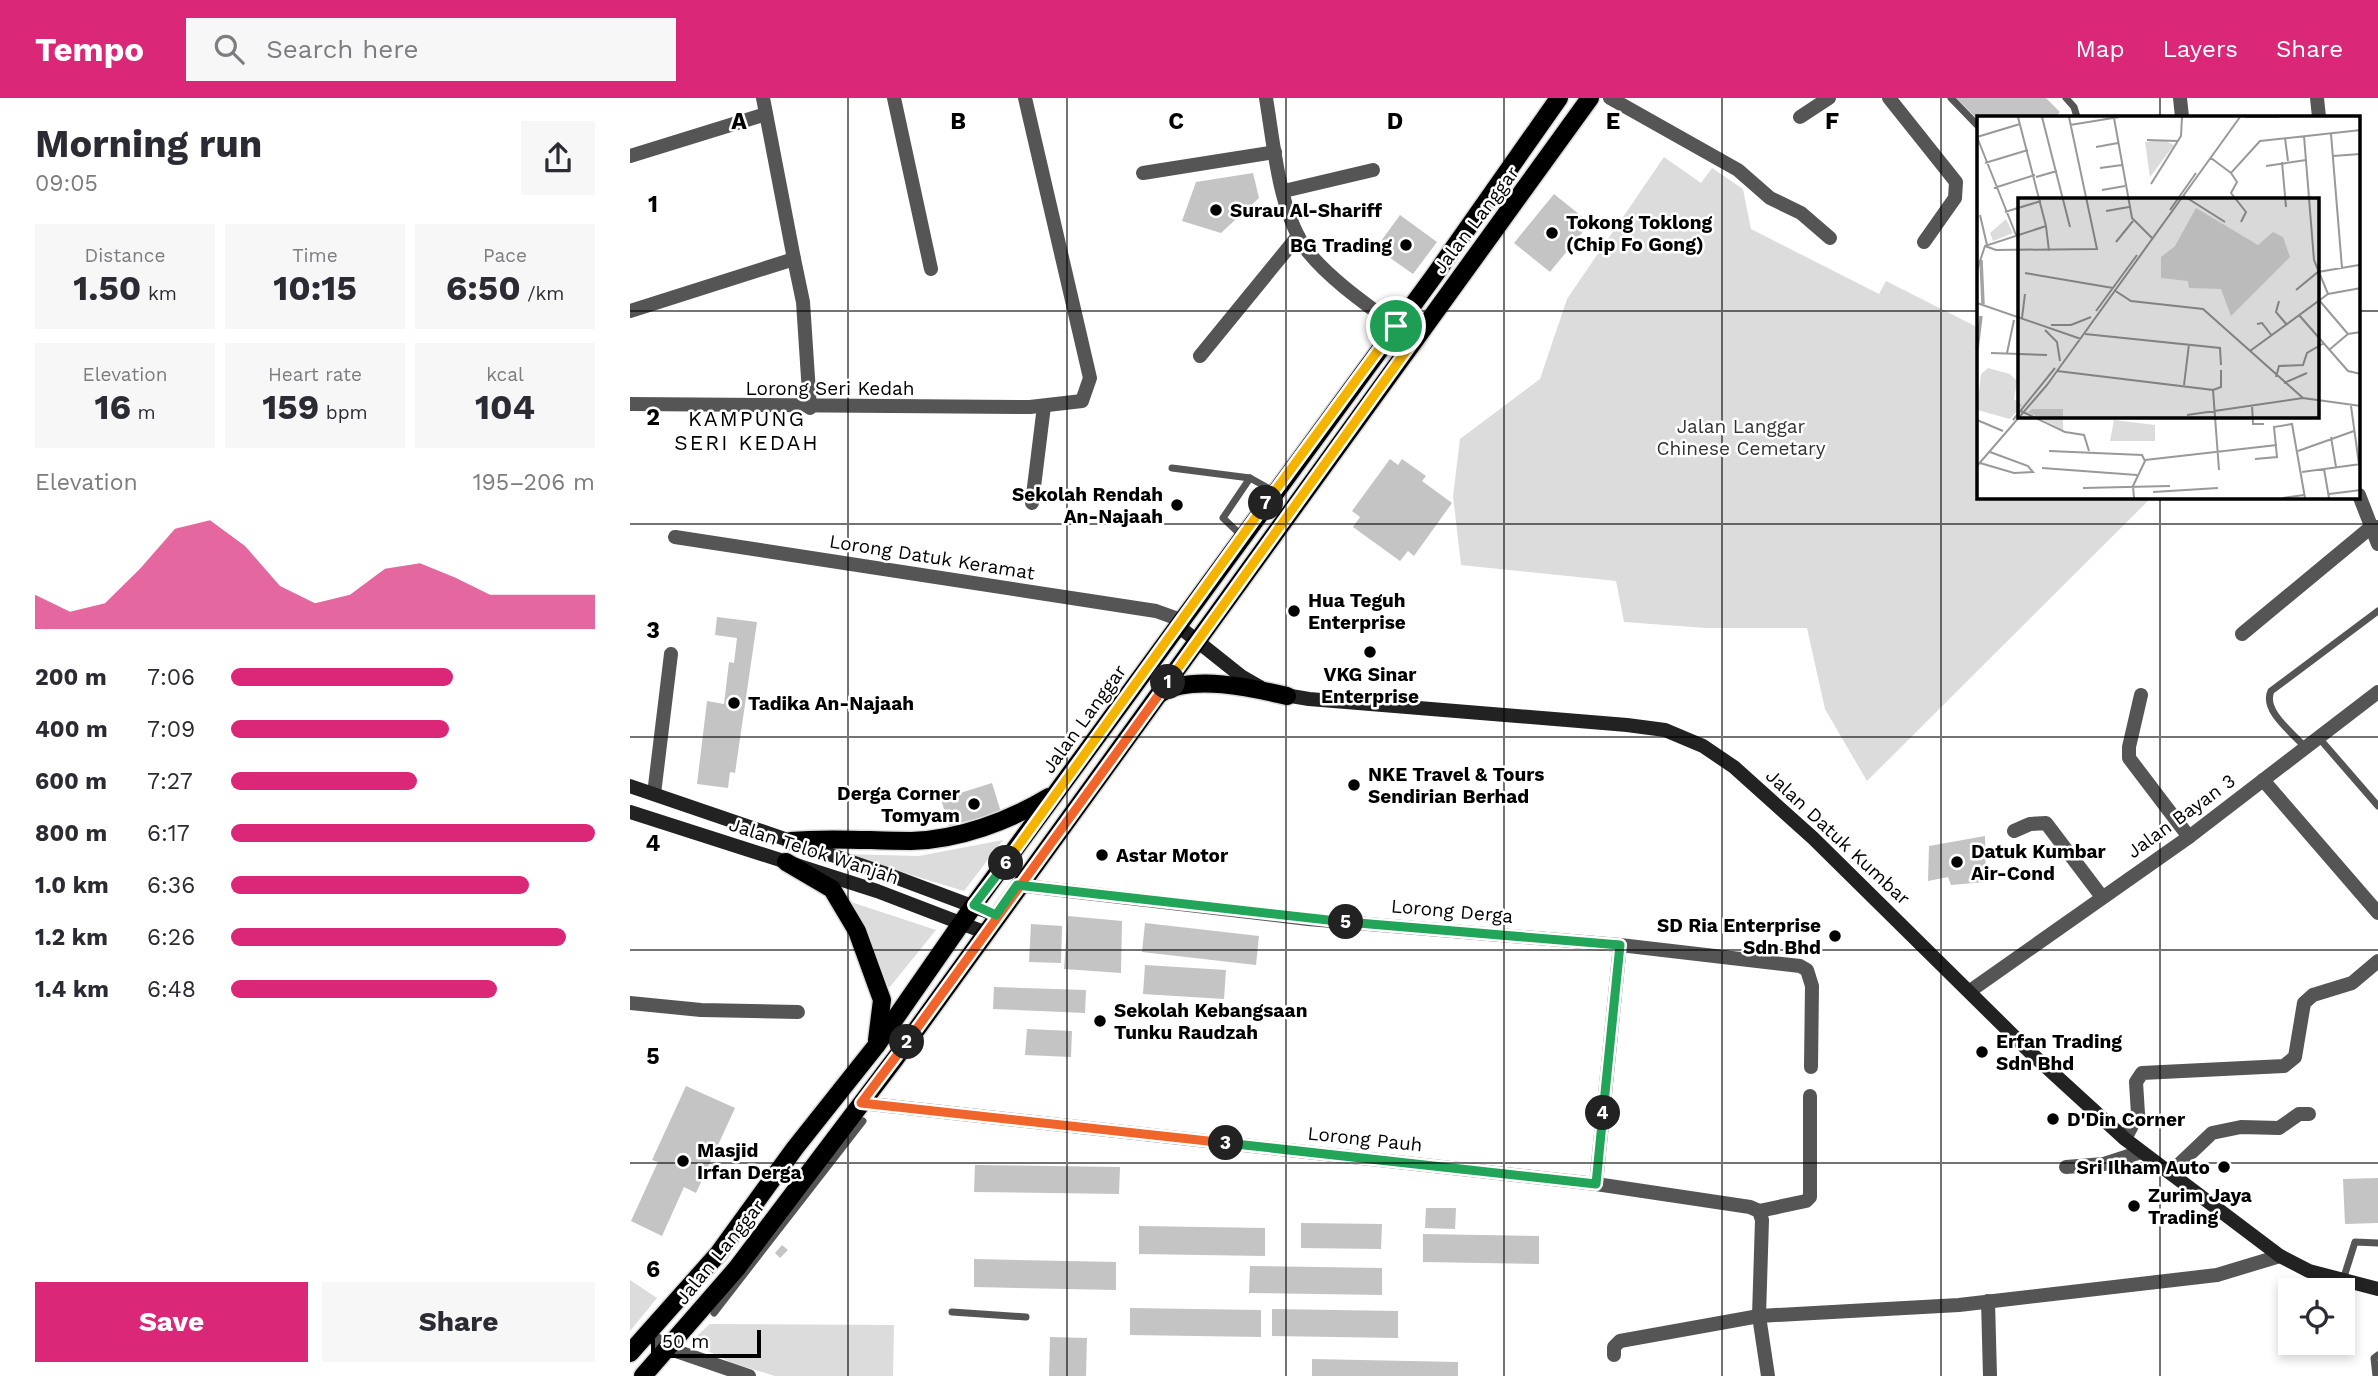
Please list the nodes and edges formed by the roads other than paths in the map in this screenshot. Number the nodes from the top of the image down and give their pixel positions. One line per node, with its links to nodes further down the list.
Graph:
1 (763, 98): 14 (street)
2 (894, 98): 29 (street)
3 (1025, 98): 35 (street, Lorong Seri Kedah)
4 (1266, 98): 20 (street)
5 (1559, 98): 31 (main road, Jalan Langgar)
6 (1590, 98): 32 (main road, Jalan Langgar)
7 (1611, 98): 26 (street)
8 (1829, 98): 18 (street)
9 (1889, 98): 27 (street)
10 (1951, 98): 19 (lane)
11 (2066, 98): 15 (lane)
12 (2180, 98): 16 (street)
13 (2317, 98): 17 (street)
14 (766, 114): 21 (street); 28 (street)
15 (2077, 116)
16 (2182, 116)
17 (2319, 116)
18 (1800, 117)
19 (1977, 125)
20 (1275, 152): 23 (street); 24 (street)
21 (630, 156)
22 (1373, 170): 24 (street)
23 (1143, 173)
24 (1284, 191): 25 (street)
25 (1298, 236): 31 (street); 33 (street)
26 (1830, 238)
27 (1924, 242)
28 (794, 260): 30 (street); 36 (street)
29 (931, 269)
30 (630, 311)
31 (1396, 326): 32 (street); 39 (main road, Jalan Langgar)
32 (1414, 340): 49 (main road, Jalan Langgar)
33 (1200, 356)
34 (630, 404): 36 (street, Lorong Seri Kedah)
35 (1037, 406): 36 (street, Lorong Seri Kedah); 41 (street)
36 (810, 408)
37 (1172, 468): 38 (lane)
38 (1250, 478): 39 (lane); 43 (lane)
39 (1275, 492): 43 (main road, Jalan Langgar)
40 (2360, 497): 42 (street)
41 (1032, 503)
42 (2374, 527): 45 (street); 48 (street)
43 (1242, 536): 47 (main road, Jalan Langgar)
44 (675, 537): 47 (street, Lorong Datuk Keramat)
45 (2378, 544)
46 (2378, 611): 56 (lane)
47 (1179, 622): 49 (main road, Jalan Datuk Kumbar); 59 (main road, Jalan Langgar)
48 (2242, 634)
49 (1197, 641): 52 (main road, Jalan Langgar); 54 (main road, Jalan Datuk Kumbar)
50 (671, 654): 60 (street)
51 (2378, 692): 55 (street, Jalan Bayan 3)
52 (1158, 695): 54 (main road); 67 (main road, Jalan Langgar)
53 (2141, 695): 64 (street)
54 (1287, 696): 76 (main road, Jalan Datuk Kumbar)
55 (2317, 737): 56 (street, Jalan Bayan 3); 61 (lane)
56 (2305, 747): 57 (street, Jalan Bayan 3)
57 (2263, 780): 64 (street, Jalan Bayan 3); 70 (street)
58 (630, 786): 60 (main road, Jalan Telok Wanjah)
59 (1058, 792): 65 (main road); 69 (main road, Jalan Langgar)
60 (654, 794): 65 (main road, Jalan Telok Wanjah)
61 (2378, 806)
62 (630, 812): 66 (main road, Jalan Telok Wanjah)
63 (2014, 831): 68 (street)
64 (2189, 837): 68 (street, Jalan Bayan 3)
65 (791, 841): 69 (main road, Jalan Telok Wanjah)
66 (786, 862): 72 (main road, Jalan Telok Wanjah); 79 (main road)
67 (1017, 885): 71 (main road, Jalan Langgar); 74 (street, Lorong Derga)
68 (2102, 897): 76 (street, Jalan Bayan 3)
69 (974, 905): 71 (main road, Jalan Telok Wanjah); 72 (main road, Jalan Langgar)
70 (2378, 913)
71 (996, 915): 73 (main road, Jalan Langgar)
72 (964, 922): 73 (main road, Jalan Telok Wanjah); 79 (main road, Jalan Langgar)
73 (985, 932): 82 (main road, Jalan Langgar)
74 (1620, 945): 80 (street, Lorong Derga); 88 (street)
75 (2378, 961): 84 (street)
76 (1970, 991): 84 (main road, Jalan Datuk Kumbar)
77 (630, 1003): 78 (street)
78 (799, 1012)
79 (876, 1046): 101 (main road, Jalan Langgar)
80 (1811, 1067)
81 (1810, 1096): 89 (street)
82 (862, 1112): 88 (street, Lorong Pauh); 98 (lane); 102 (main road, Jalan Langgar)
83 (2309, 1114): 87 (street)
84 (2125, 1139): 85 (main road, Jalan Datuk Kumbar)
85 (2141, 1152): 86 (street); 87 (main road, Jalan Datuk Kumbar)
86 (2066, 1167)
87 (2170, 1173): 91 (main road, Jalan Datuk Kumbar)
88 (1596, 1184): 89 (street, Lorong Pauh)
89 (1759, 1211): 99 (street)
90 (2378, 1242): 93 (lane)
91 (2280, 1256): 92 (main road, Jalan Datuk Kumbar); 96 (street)
92 (2333, 1278)
93 (2344, 1278)
94 (2355, 1284): 95 (main road, Jalan Datuk Kumbar)
95 (2378, 1289)
96 (1987, 1301): 99 (street); 109 (street)
97 (952, 1312): 100 (lane)
98 (714, 1313)
99 (1759, 1316): 104 (street); 108 (street)
100 (1026, 1317)
101 (647, 1333): 102 (street); 103 (main road, Jalan Langgar)
102 (667, 1349): 106 (main road, Jalan Langgar); 107 (street)
103 (630, 1353)
104 (1614, 1355)
105 (2378, 1355): 110 (lane)
106 (643, 1376)
107 (749, 1376)
108 (1768, 1376)
109 (1990, 1376)
110 (2376, 1376)

